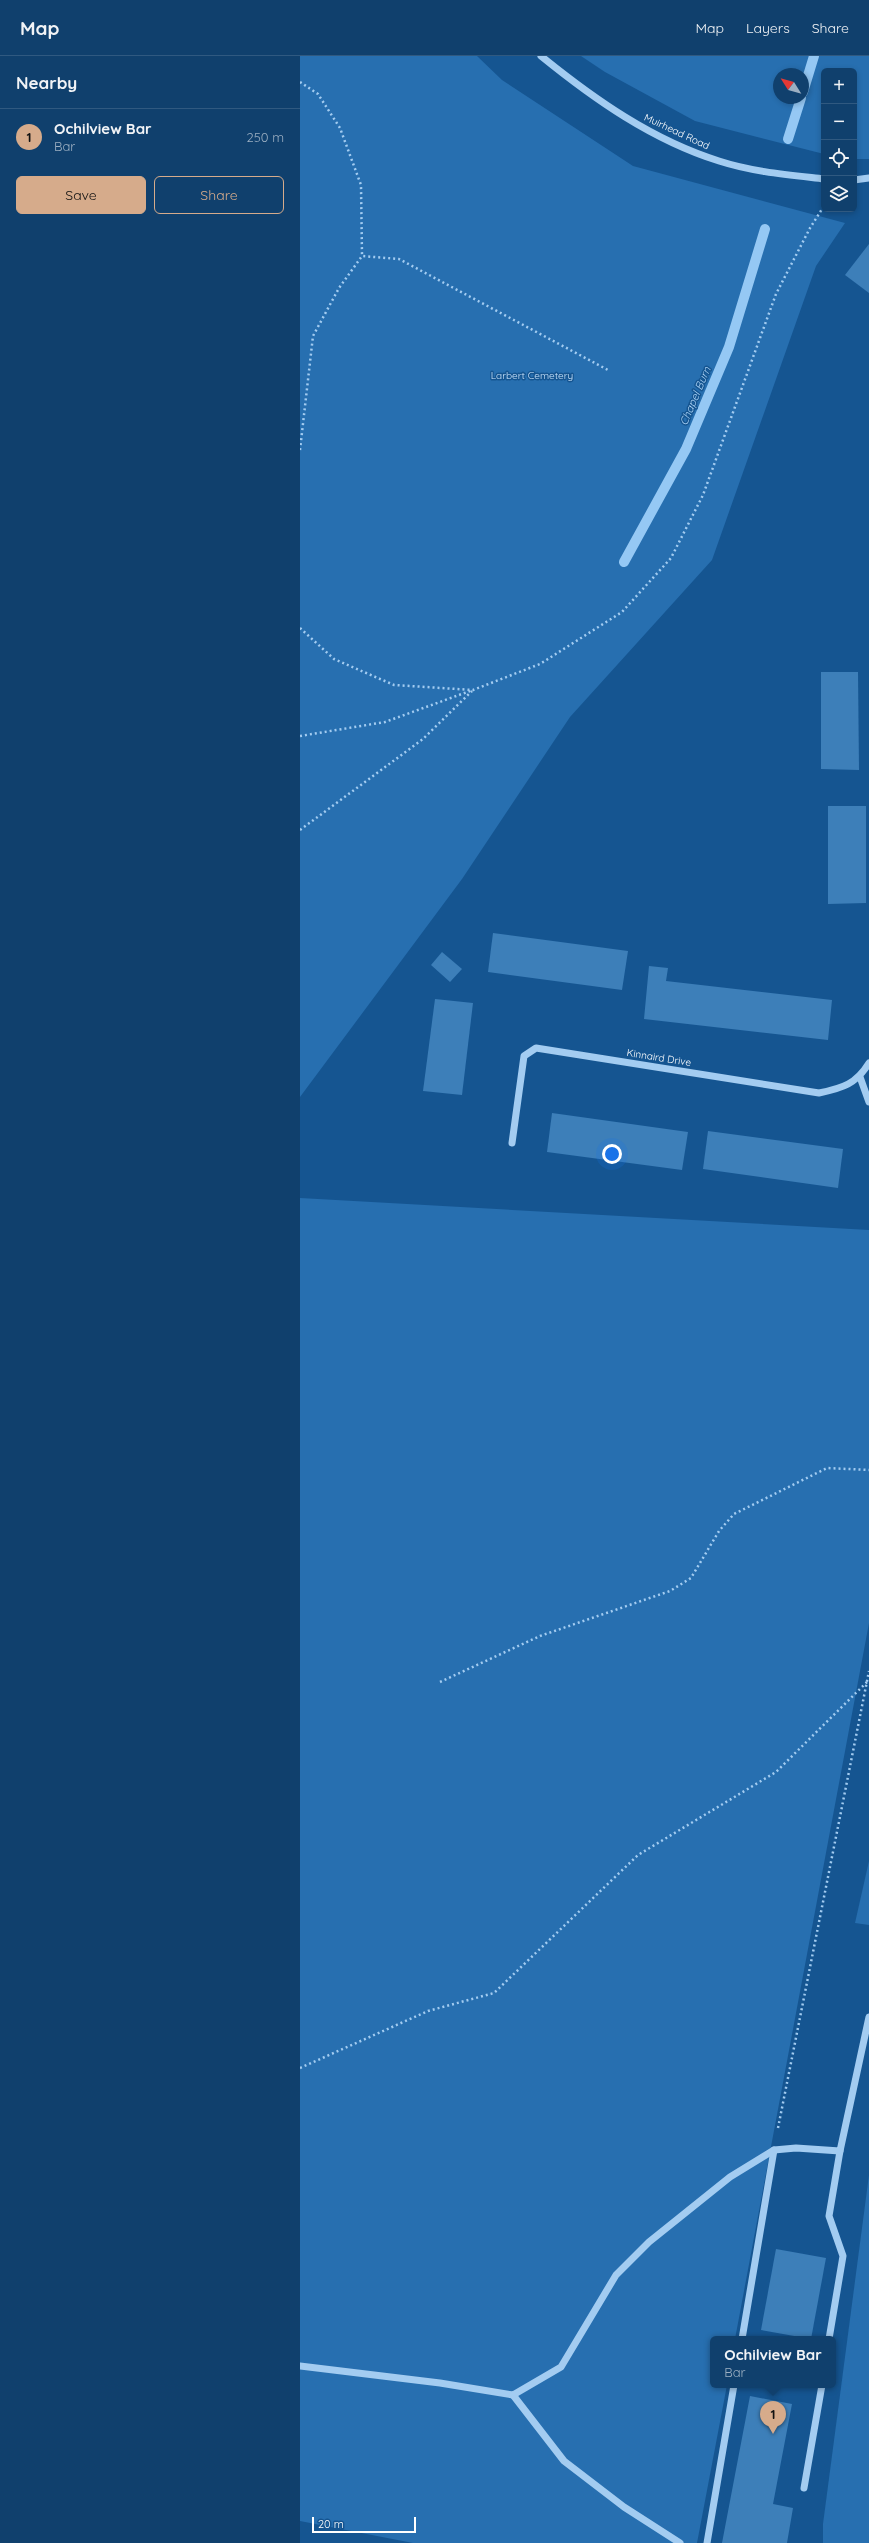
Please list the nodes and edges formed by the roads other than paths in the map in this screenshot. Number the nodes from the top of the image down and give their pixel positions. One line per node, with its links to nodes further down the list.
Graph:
1 (541, 56): 3 (street, Muirhead Road)
2 (869, 178): 4 (street)
3 (821, 179)
4 (857, 180)
5 (869, 1063): 6 (street, Kinnaird Drive)
6 (860, 1077): 7 (street); 8 (street, Kinnaird Drive)
7 (869, 1102)
8 (512, 1143)
9 (869, 2017): 11 (street)
10 (774, 2150): 11 (street); 12 (street); 17 (street)
11 (840, 2151): 13 (street)
12 (743, 2336)
13 (830, 2336)
14 (300, 2366): 17 (street)
15 (733, 2388): 20 (street)
16 (821, 2388): 18 (street)
17 (513, 2396): 19 (street)
18 (804, 2488)
19 (680, 2543)
20 (707, 2543)

